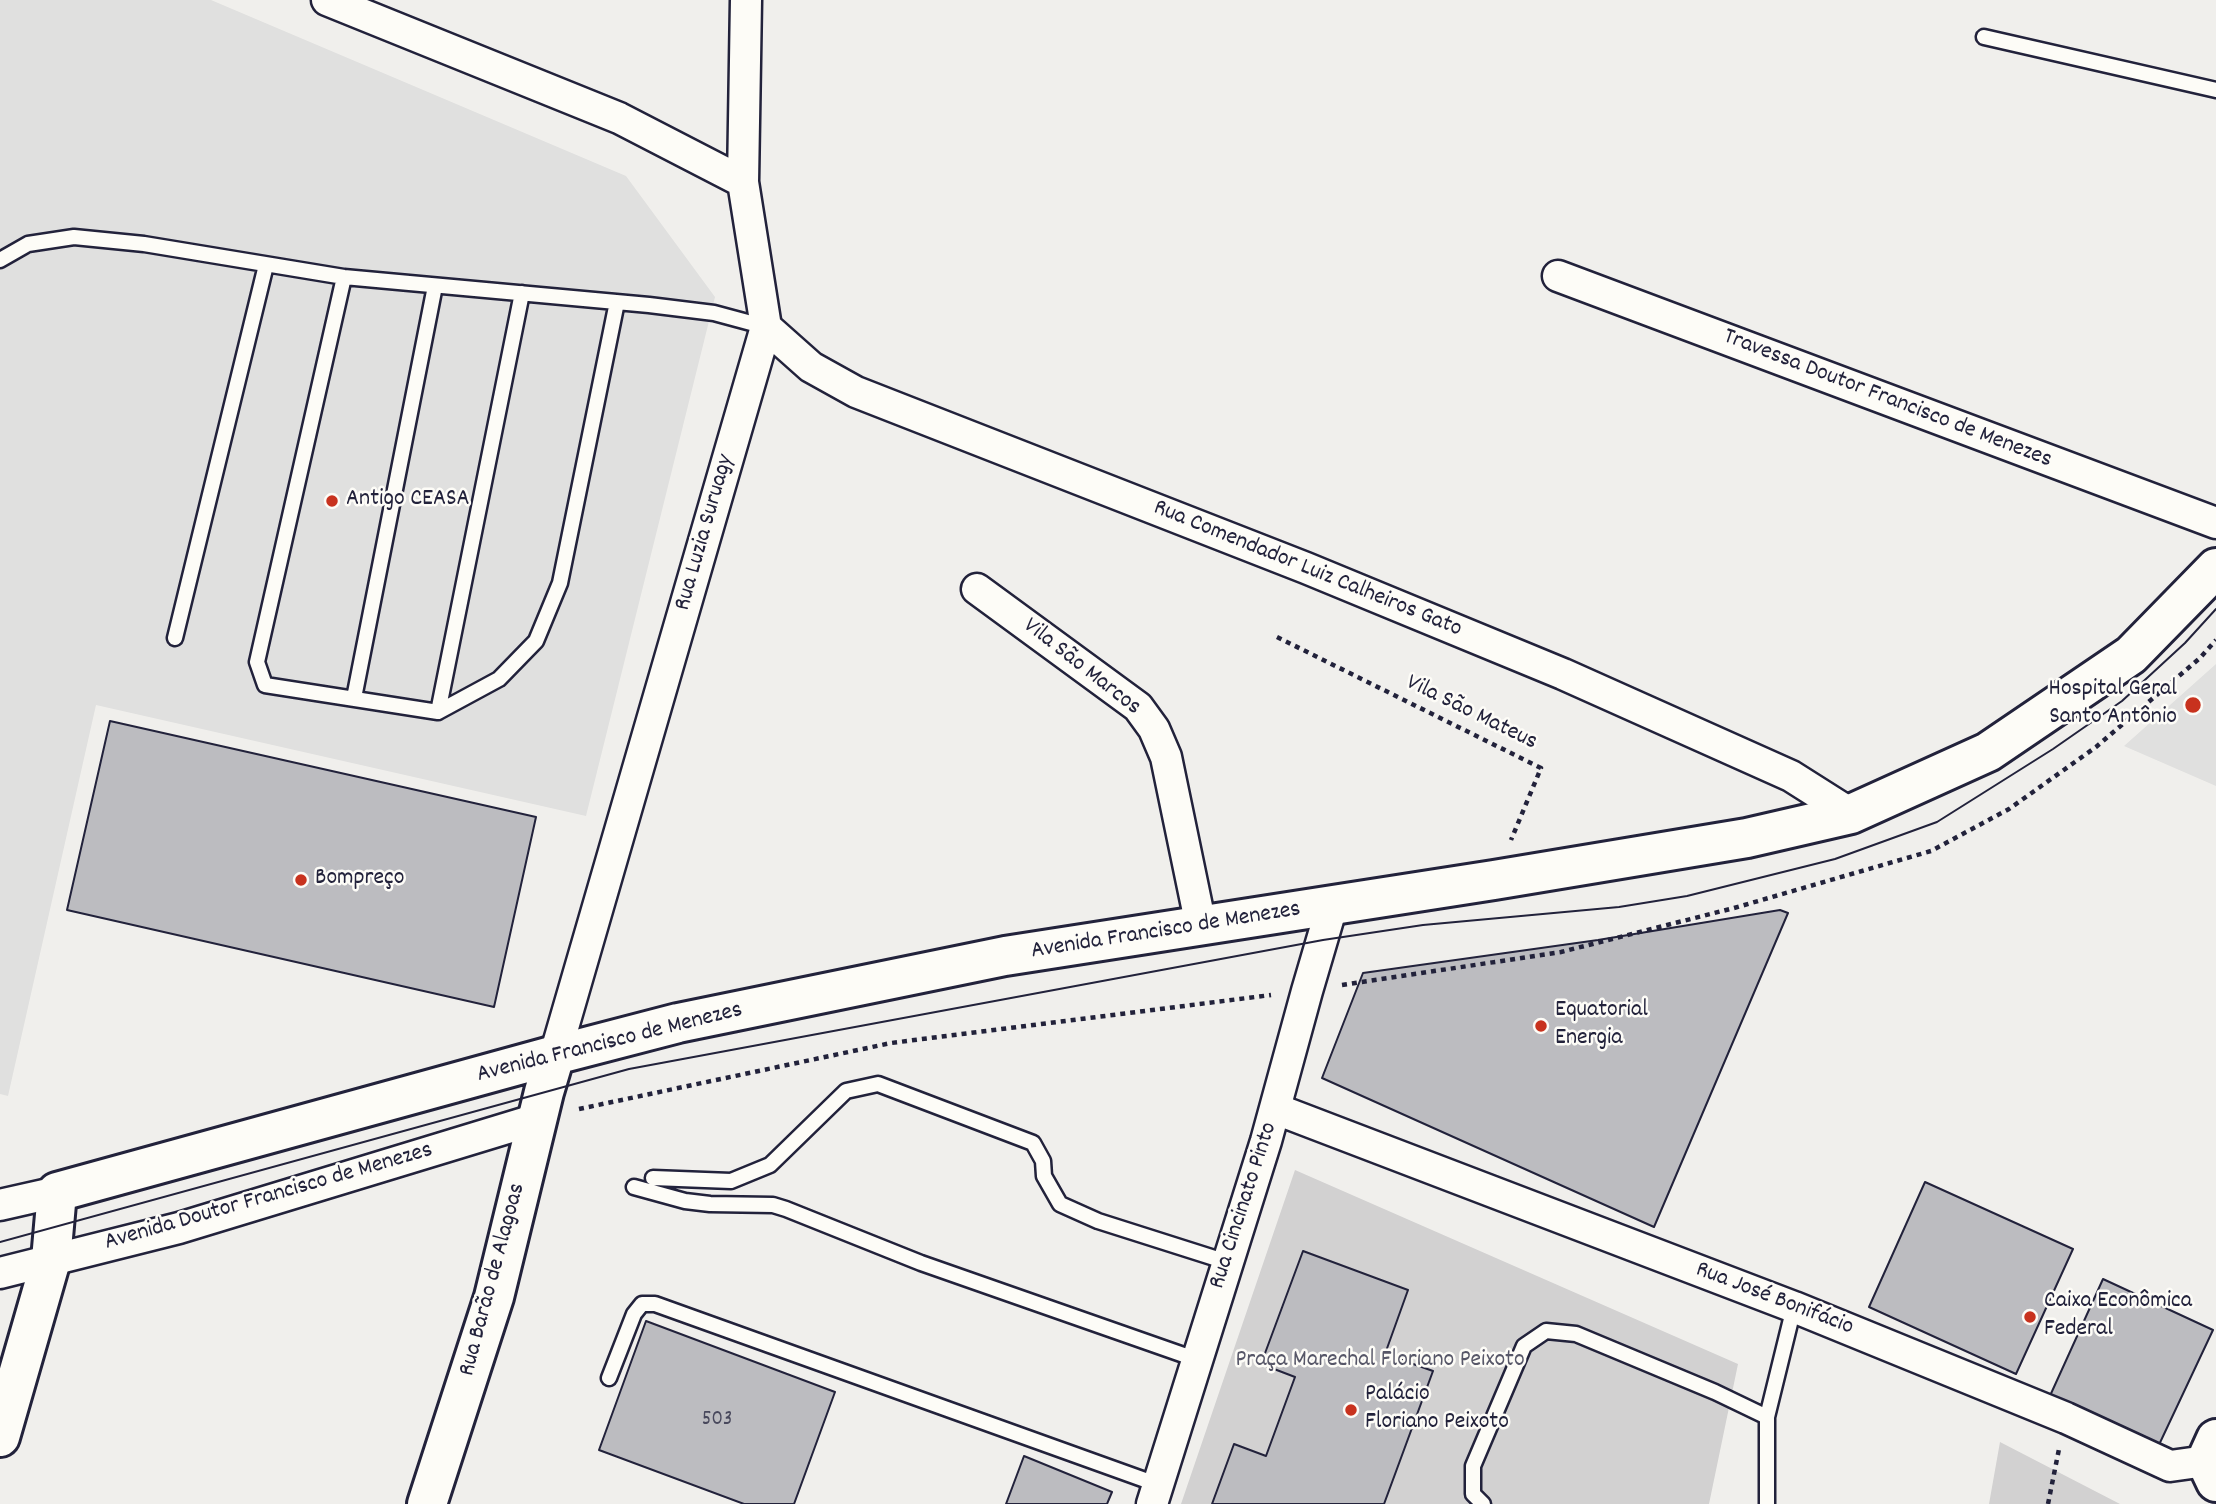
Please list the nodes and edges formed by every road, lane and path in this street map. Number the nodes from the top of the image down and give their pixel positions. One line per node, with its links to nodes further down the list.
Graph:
1 (327, 0): 5 (street)
2 (746, 0): 5 (street, Rua Luzia Suruagy)
3 (1984, 37): 4 (lane)
4 (2216, 90)
5 (743, 182): 13 (street, Rua Luzia Suruagy)
6 (0, 260): 7 (lane)
7 (266, 265): 9 (lane); 18 (lane)
8 (1558, 276): 14 (street, Travessa Doutor Francisco de Menezes)
9 (344, 277): 10 (lane); 19 (lane)
10 (435, 286): 11 (lane); 19 (lane)
11 (522, 293): 12 (lane); 20 (lane)
12 (617, 302): 13 (lane); 20 (lane)
13 (766, 327): 21 (street, Rua Comendador Luiz Calheiros Gato); 26 (street, Rua Luzia Suruagy)
14 (2216, 523)
15 (2216, 568): 21 (street, Avenida Francisco de Menezes)
16 (977, 589): 24 (street, Vila São Marcos)
17 (1277, 637): 22 (path, Vila São Mateus)
18 (175, 638)
19 (354, 698): 20 (lane)
20 (438, 712)
21 (1851, 814): 22 (street, Avenida Francisco de Menezes)
22 (1494, 880): 23 (street, Avenida Francisco de Menezes)
23 (1332, 906): 24 (street, Avenida Francisco de Menezes); 25 (street, Rua Cincinato Pinto)
24 (1201, 926): 26 (street, Avenida Francisco de Menezes)
25 (1307, 991): 27 (street, Rua Cincinato Pinto); 28 (path)
26 (555, 1055): 28 (street, Rua Barão de Alagoas); 33 (street, Avenida Francisco de Menezes)
27 (1276, 1109): 29 (street, Rua José Bonifácio); 30 (street, Rua Cincinato Pinto)
28 (537, 1119): 35 (street, Avenida Doutor Francisco de Menezes); 46 (street, Rua Barão de Alagoas)
29 (1317, 1124): 30 (street); 38 (street, Rua José Bonifácio)
30 (1266, 1141): 36 (street, Rua Cincinato Pinto)
31 (653, 1178): 36 (lane)
32 (634, 1187): 39 (lane)
33 (57, 1192): 34 (street); 35 (street)
34 (0, 1205)
35 (51, 1259): 37 (street, Avenida Doutor Francisco de Menezes); 43 (street)
36 (1227, 1262): 39 (street, Rua Cincinato Pinto)
37 (0, 1273)
38 (1794, 1307): 41 (lane); 42 (street, Rua José Bonifácio)
39 (1198, 1360): 45 (street, Rua Cincinato Pinto)
40 (609, 1378): 45 (lane)
41 (1767, 1417): 47 (lane); 48 (lane)
42 (2066, 1418): 44 (street, Rua José Bonifácio); 49 (path)
43 (0, 1437)
44 (2213, 1461)
45 (1155, 1494)
46 (427, 1504)
47 (1483, 1504)
48 (1767, 1504)
49 (2048, 1504)

